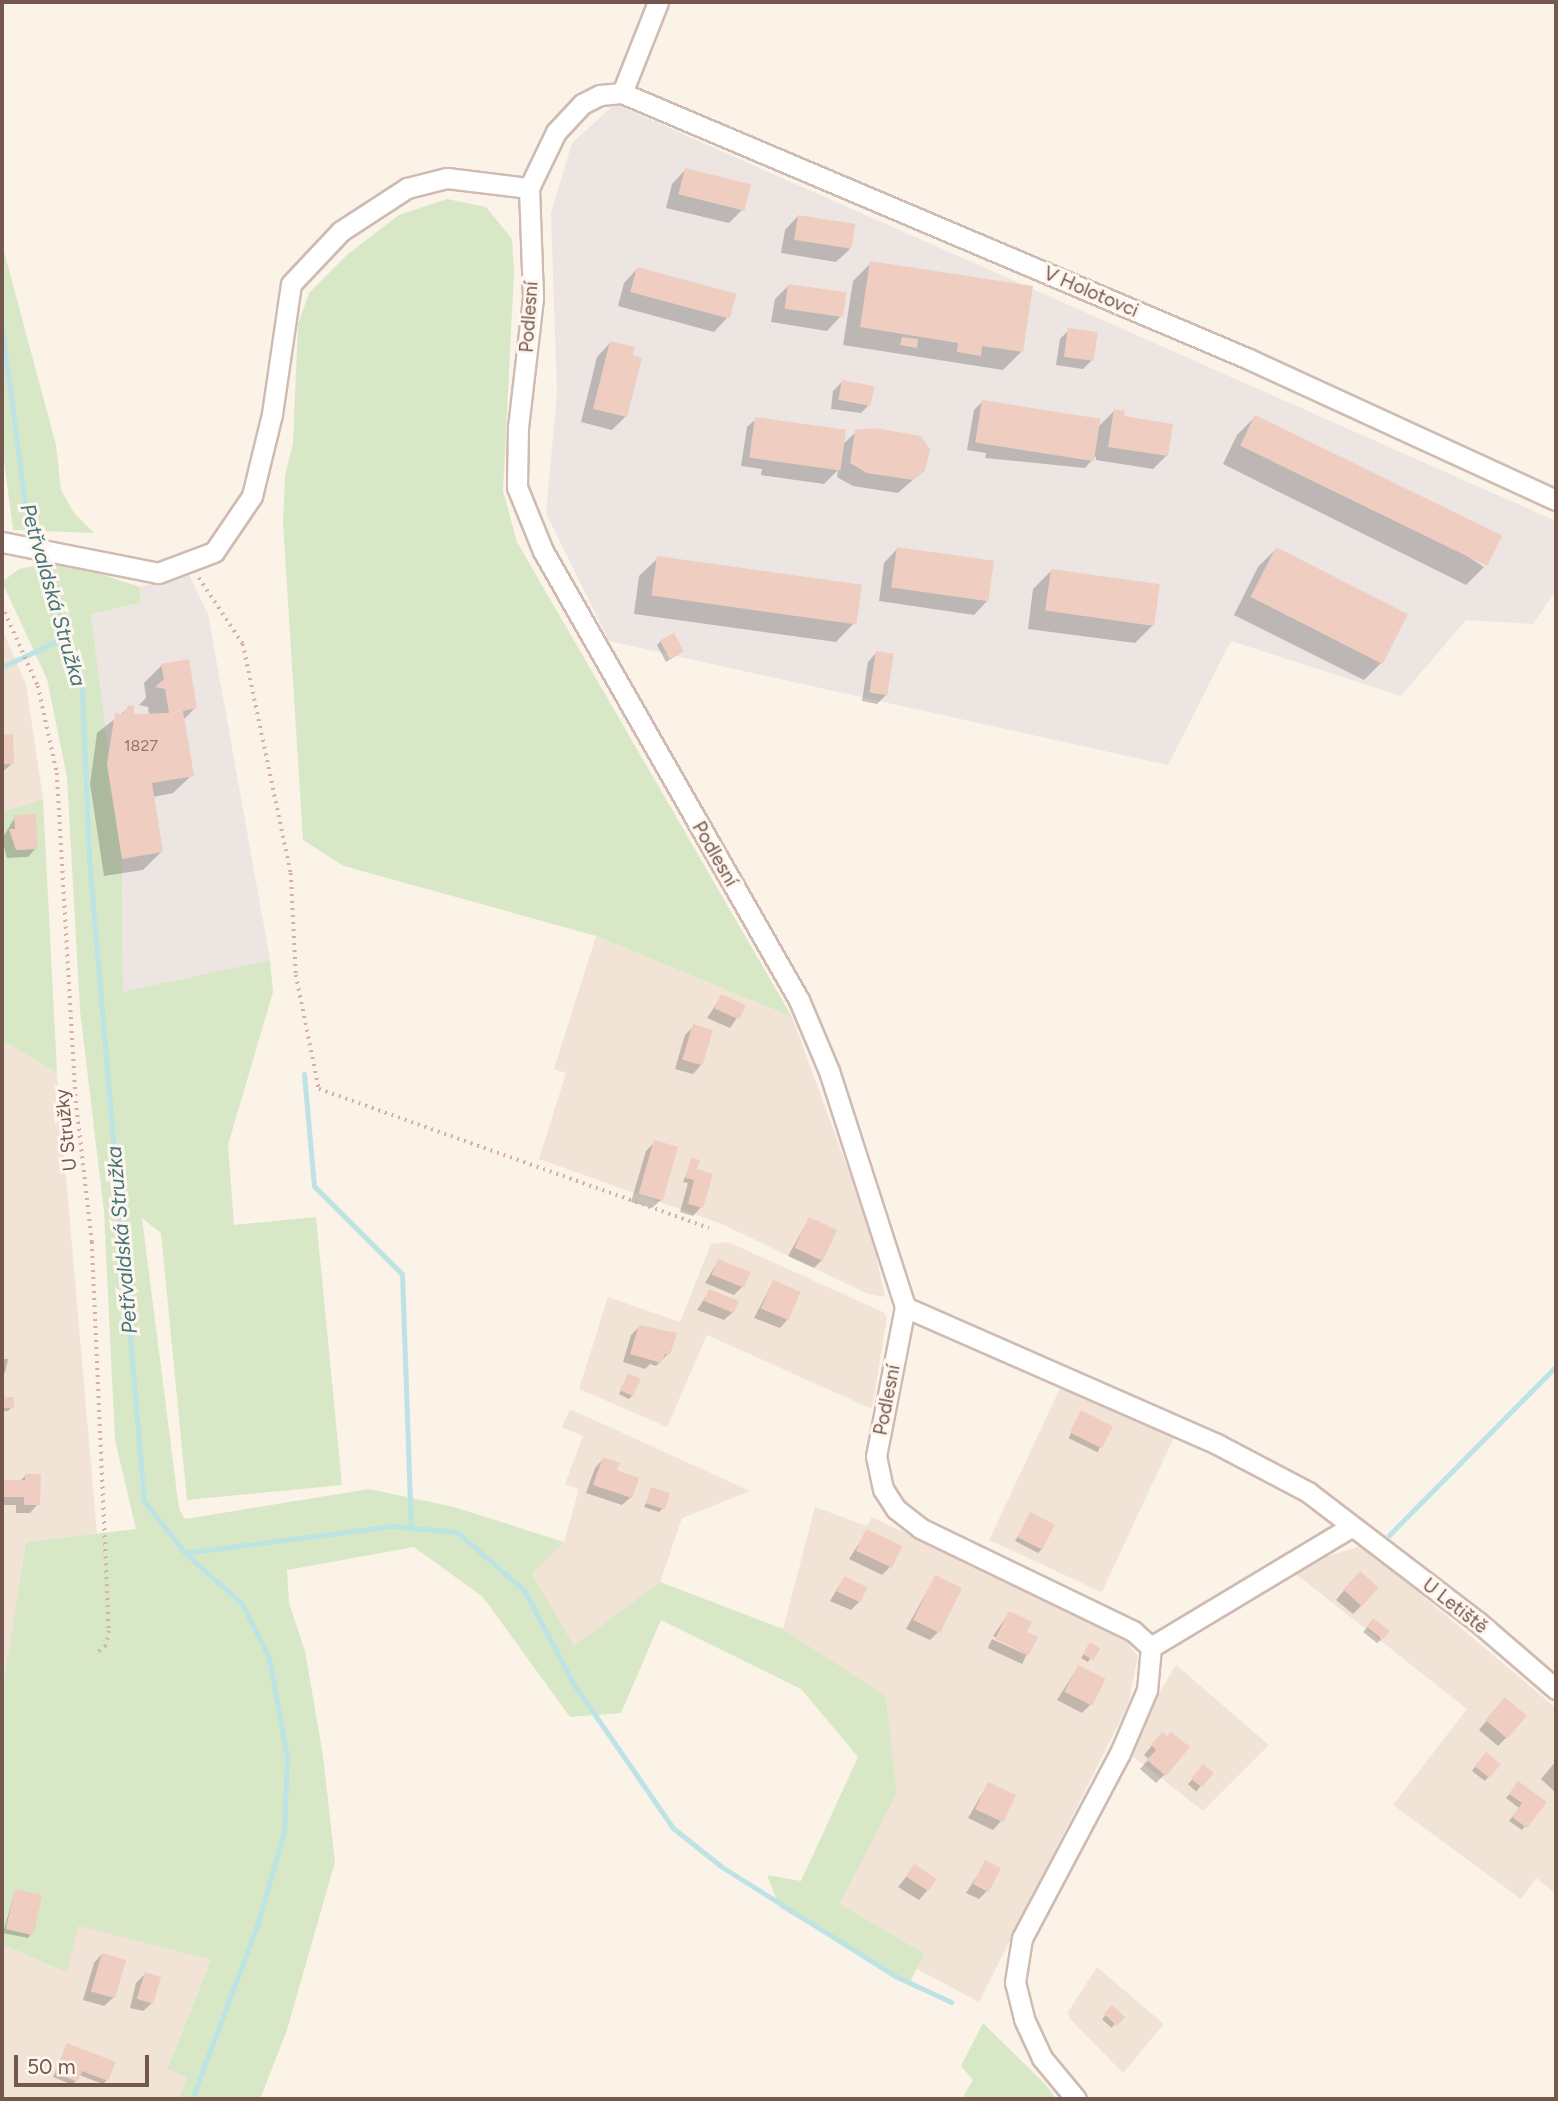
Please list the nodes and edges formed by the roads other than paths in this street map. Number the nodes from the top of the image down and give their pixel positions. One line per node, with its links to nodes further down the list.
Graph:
1 (657, 2): 2 (street)
2 (622, 93): 3 (street); 4 (street, V Holotovci)
3 (529, 188): 5 (street); 6 (street, Podlesní)
4 (1556, 500)
5 (2, 542)
6 (905, 1307): 7 (street, U Letiště); 8 (street, Podlesní)
7 (1351, 1527): 8 (street); 9 (street, U Letiště)
8 (1151, 1647): 10 (street)
9 (1556, 1689)
10 (1076, 2099)

